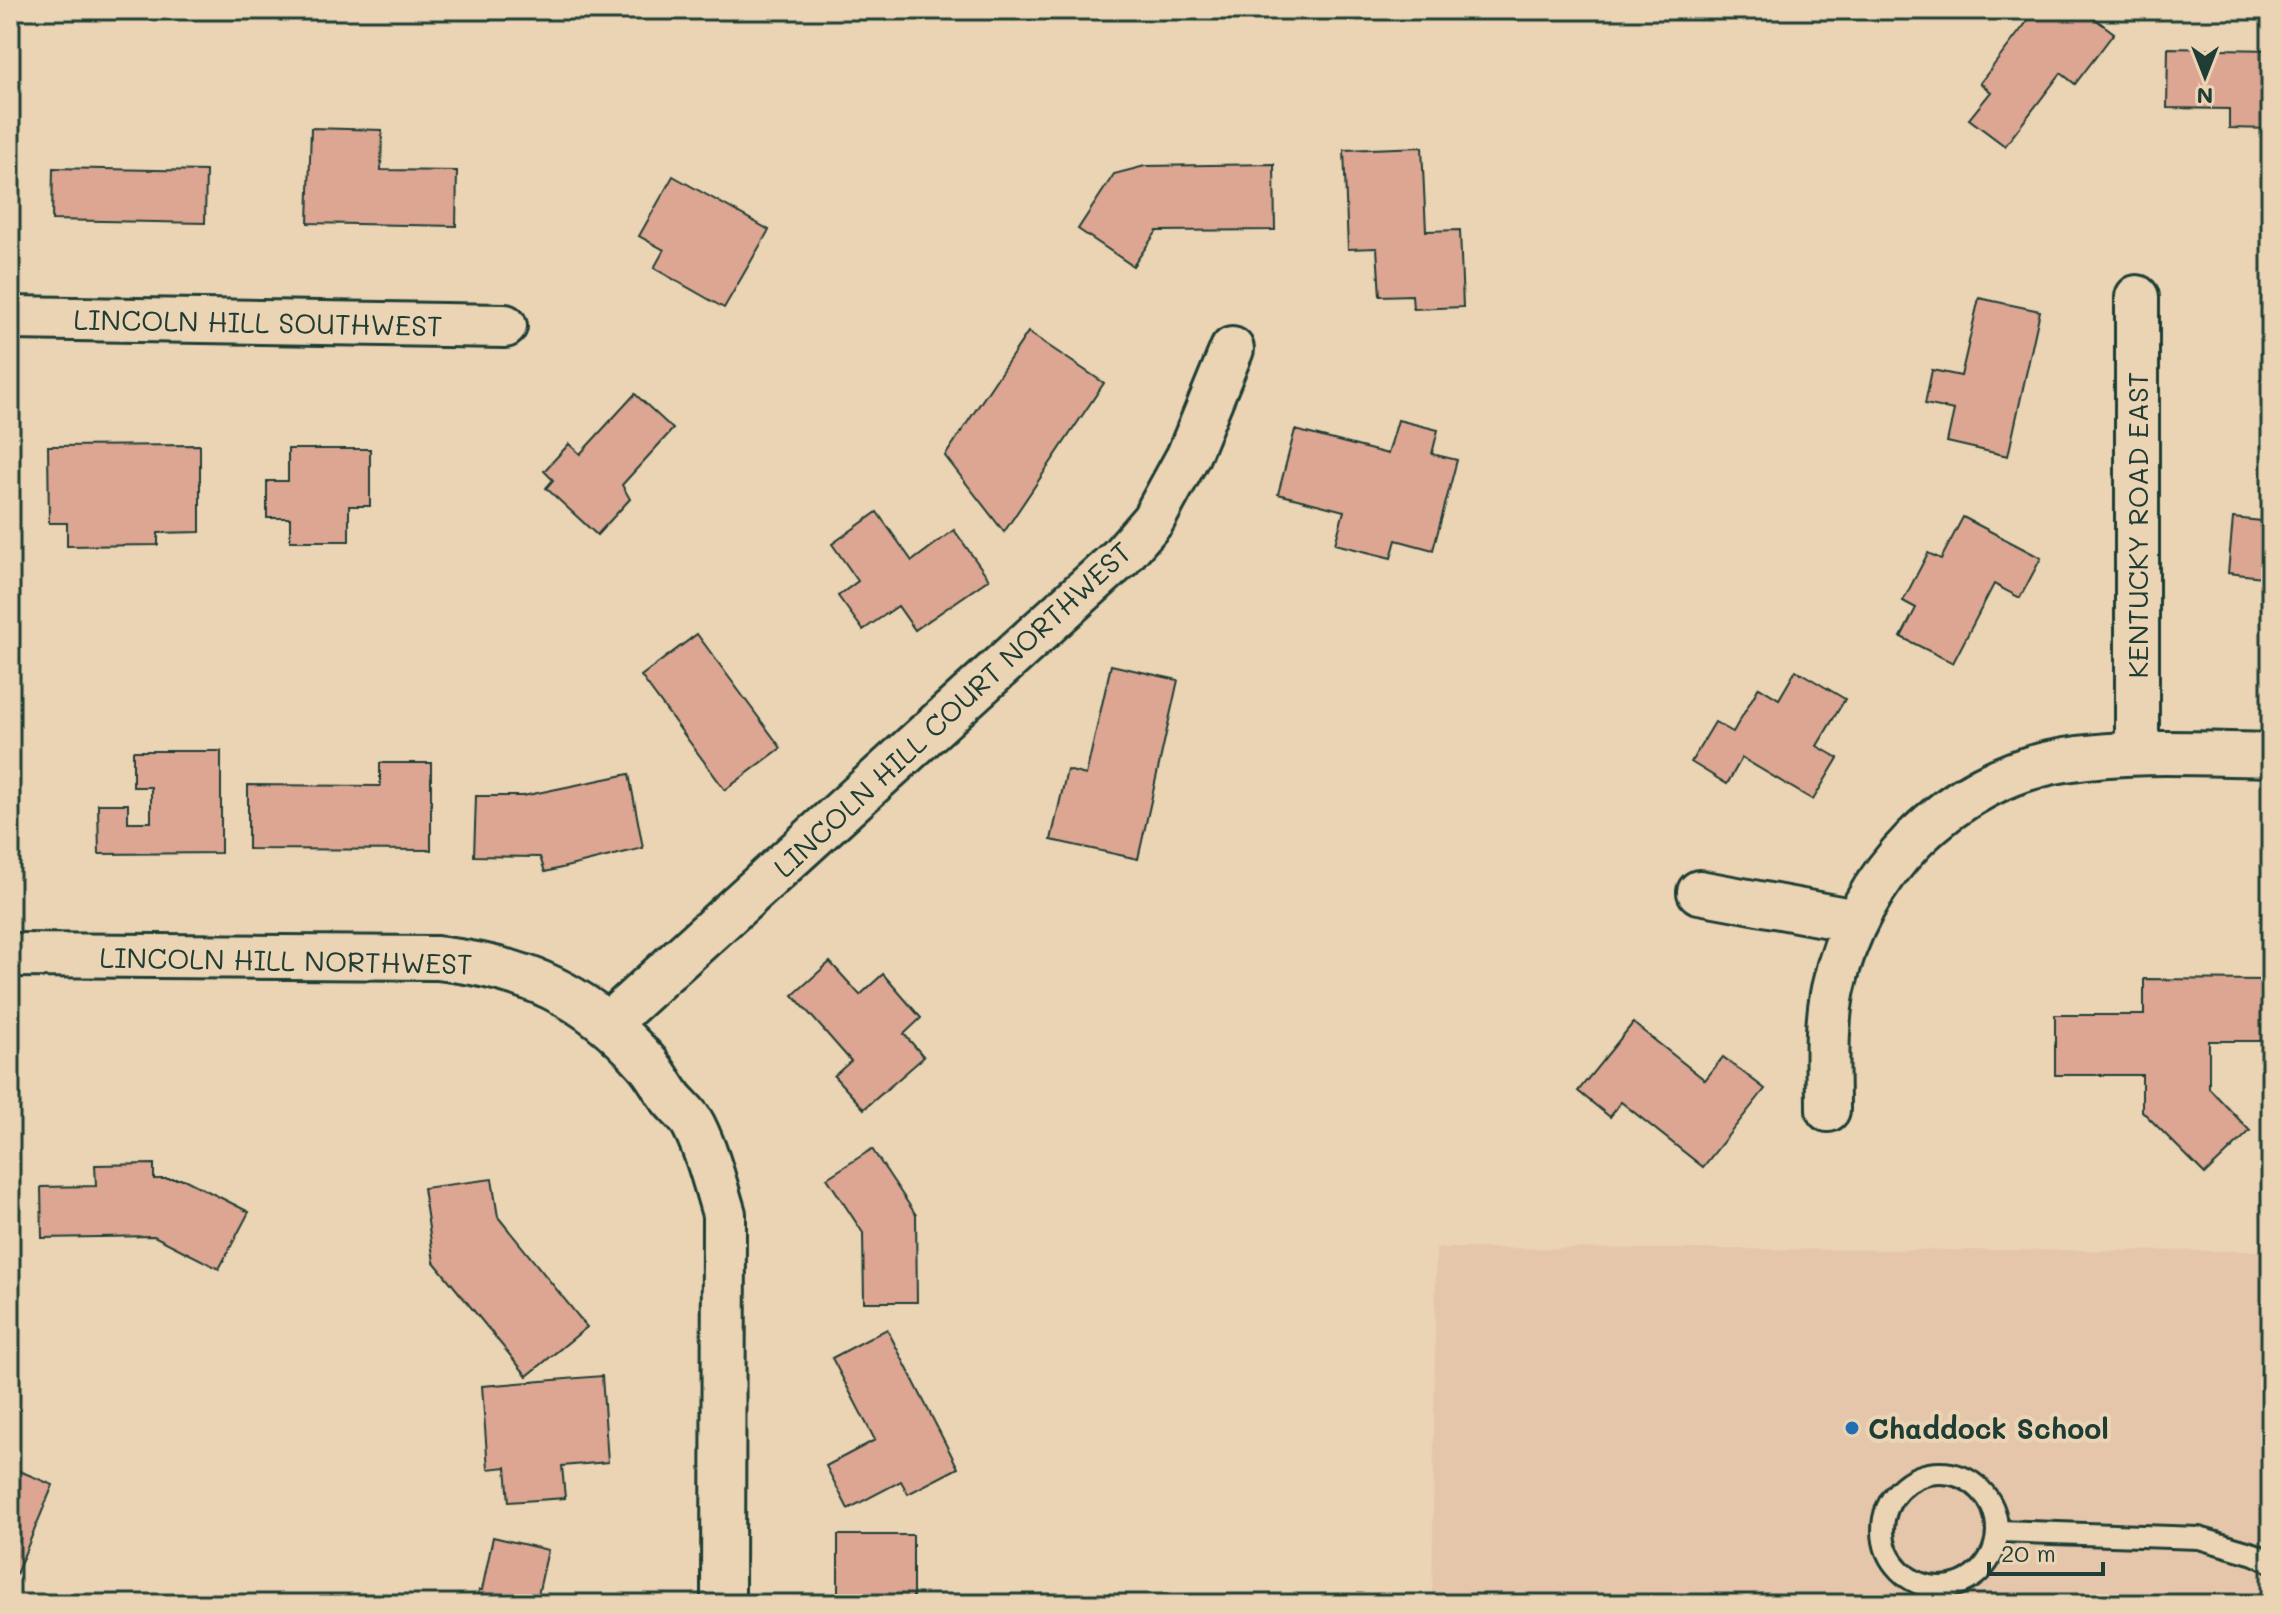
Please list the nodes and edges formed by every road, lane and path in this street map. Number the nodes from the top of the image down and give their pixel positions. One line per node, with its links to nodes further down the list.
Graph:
1 (2137, 297): 5 (street, KENTUCKY ROAD EAST)
2 (10, 318): 3 (street, LINCOLN HILL SOUTHWEST)
3 (505, 326)
4 (1232, 349): 10 (street, LINCOLN HILL COURT NORTHWEST)
5 (2137, 753): 6 (street); 8 (street)
6 (2271, 755)
7 (1699, 892): 8 (street)
8 (1856, 921): 11 (street)
9 (10, 955): 10 (street, LINCOLN HILL NORTHWEST)
10 (609, 1023): 14 (street, LINCOLN HILL NORTHWEST)
11 (1828, 1110)
12 (1998, 1531): 12 (lane); 13 (lane)
13 (2271, 1562)
14 (723, 1597)

